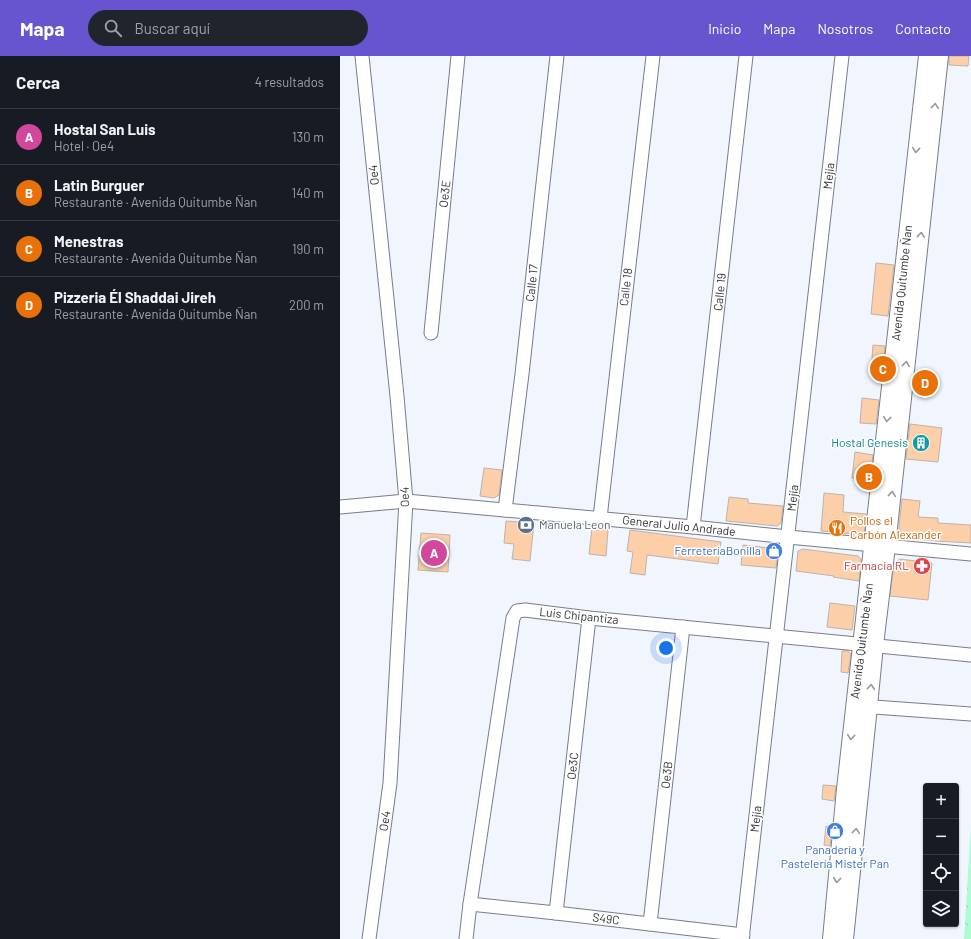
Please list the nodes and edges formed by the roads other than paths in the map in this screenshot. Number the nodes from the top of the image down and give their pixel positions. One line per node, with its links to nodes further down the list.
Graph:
1 (362, 56): 10 (street, Oe4)
2 (458, 56): 9 (street, Oe3E)
3 (557, 56): 12 (street, Calle 17)
4 (653, 56): 13 (street, Calle 18)
5 (746, 56): 14 (street, Calle 19)
6 (842, 56): 15 (street, Mejía)
7 (927, 56): 16 (street, Avenida Quitumbe Ñan, one-way to 16)
8 (940, 56): 16 (street, Avenida Quitumbe Ñan, one-way to 8)
9 (432, 332)
10 (406, 501): 11 (street, General Julio Andrade); 12 (street, General Julio Andrade); 29 (street, Oe4)
11 (340, 506)
12 (506, 510): 13 (street, General Julio Andrade)
13 (600, 518): 14 (street, General Julio Andrade)
14 (693, 527): 15 (street, General Julio Andrade)
15 (788, 537): 16 (street, General Julio Andrade); 20 (street, Mejía)
16 (880, 546): 17 (street, General Julio Andrade); 21 (street, Avenida Quitumbe Ñan)
17 (971, 554)
18 (589, 618): 19 (street, Luis Chipantiza); 25 (street, Luis Chipantiza); 26 (street, Oe3C)
19 (683, 627): 20 (street, Luis Chipantiza); 27 (street, Oe3B)
20 (776, 636): 21 (street, Luis Chipantiza); 28 (street, Mejía)
21 (868, 644): 22 (street, Luis Chipantiza); 23 (street, Avenida Quitumbe Ñan)
22 (971, 655)
23 (862, 706): 24 (street); 31 (street, Avenida Quitumbe Ñan, one-way to 31); 32 (street, Avenida Quitumbe Ñan, one-way to 23)
24 (971, 714)
25 (470, 904): 26 (street, S49C); 30 (street, Luis Chipantiza)
26 (556, 913): 27 (street, S49C)
27 (650, 924): 28 (street, S49C)
28 (742, 937)
29 (369, 939)
30 (466, 939)
31 (831, 939)
32 (845, 939)

